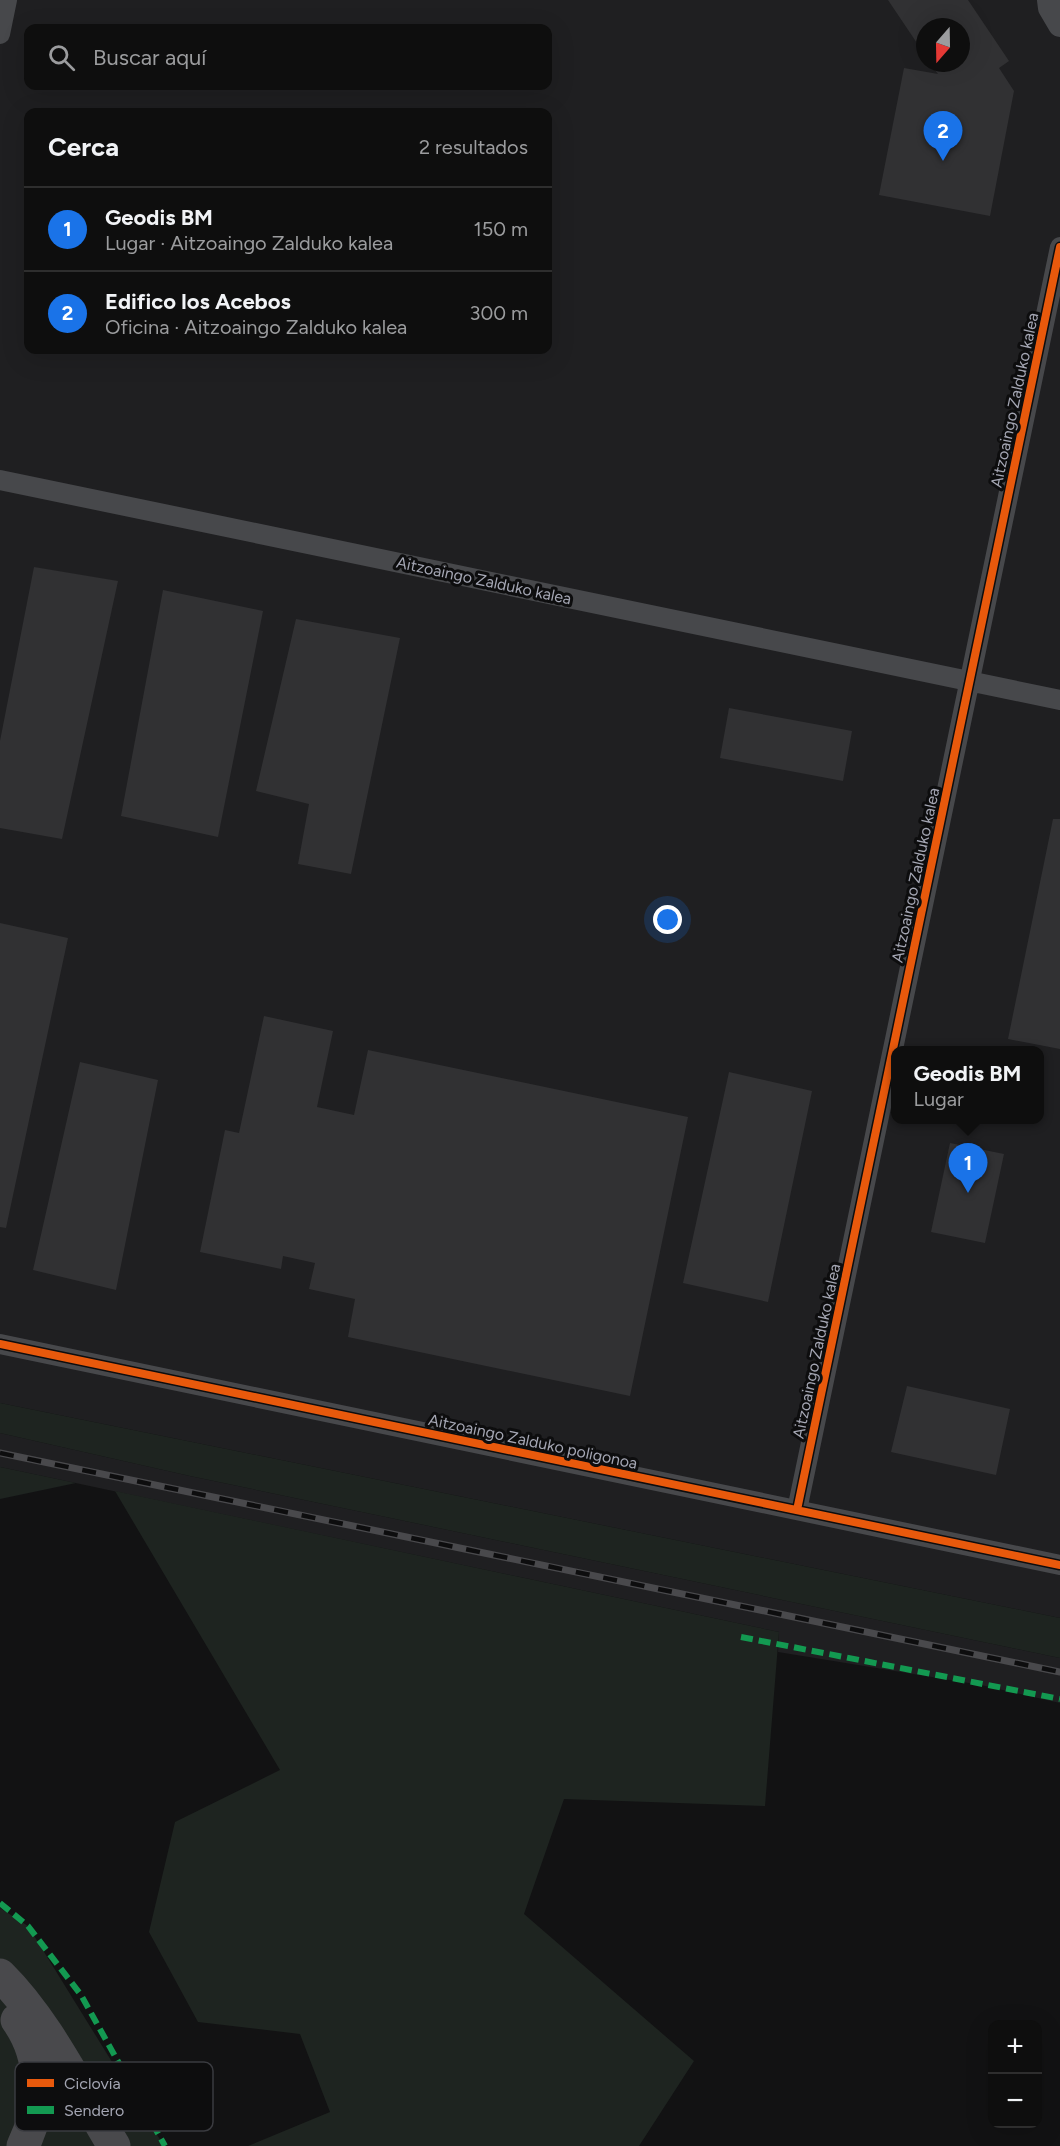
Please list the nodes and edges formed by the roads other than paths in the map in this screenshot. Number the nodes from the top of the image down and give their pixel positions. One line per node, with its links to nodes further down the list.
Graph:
1 (7, 0): 2 (street)
2 (0, 34)
3 (1060, 247): 5 (street, Aitzoaingo Zalduko kalea)
4 (0, 480): 5 (street, Aitzoaingo Zalduko kalea)
5 (969, 681): 6 (street, Aitzoaingo Zalduko kalea); 7 (street, Aitzoaingo Zalduko kalea)
6 (1060, 700)
7 (893, 1046)
8 (891, 1057): 10 (street, Aitzoaingo Zalduko kalea)
9 (0, 1344): 10 (street, Aitzoaingo Zalduko poligonoa)
10 (797, 1510): 11 (street, Aitzoaingo Zalduko poligonoa)
11 (1060, 1565)
12 (0, 1975): 15 (highway)
13 (0, 2000): 14 (highway)
14 (35, 2062)
15 (64, 2062)
16 (29, 2131): 18 (highway)
17 (105, 2131): 19 (highway)
18 (23, 2146)
19 (114, 2146)

